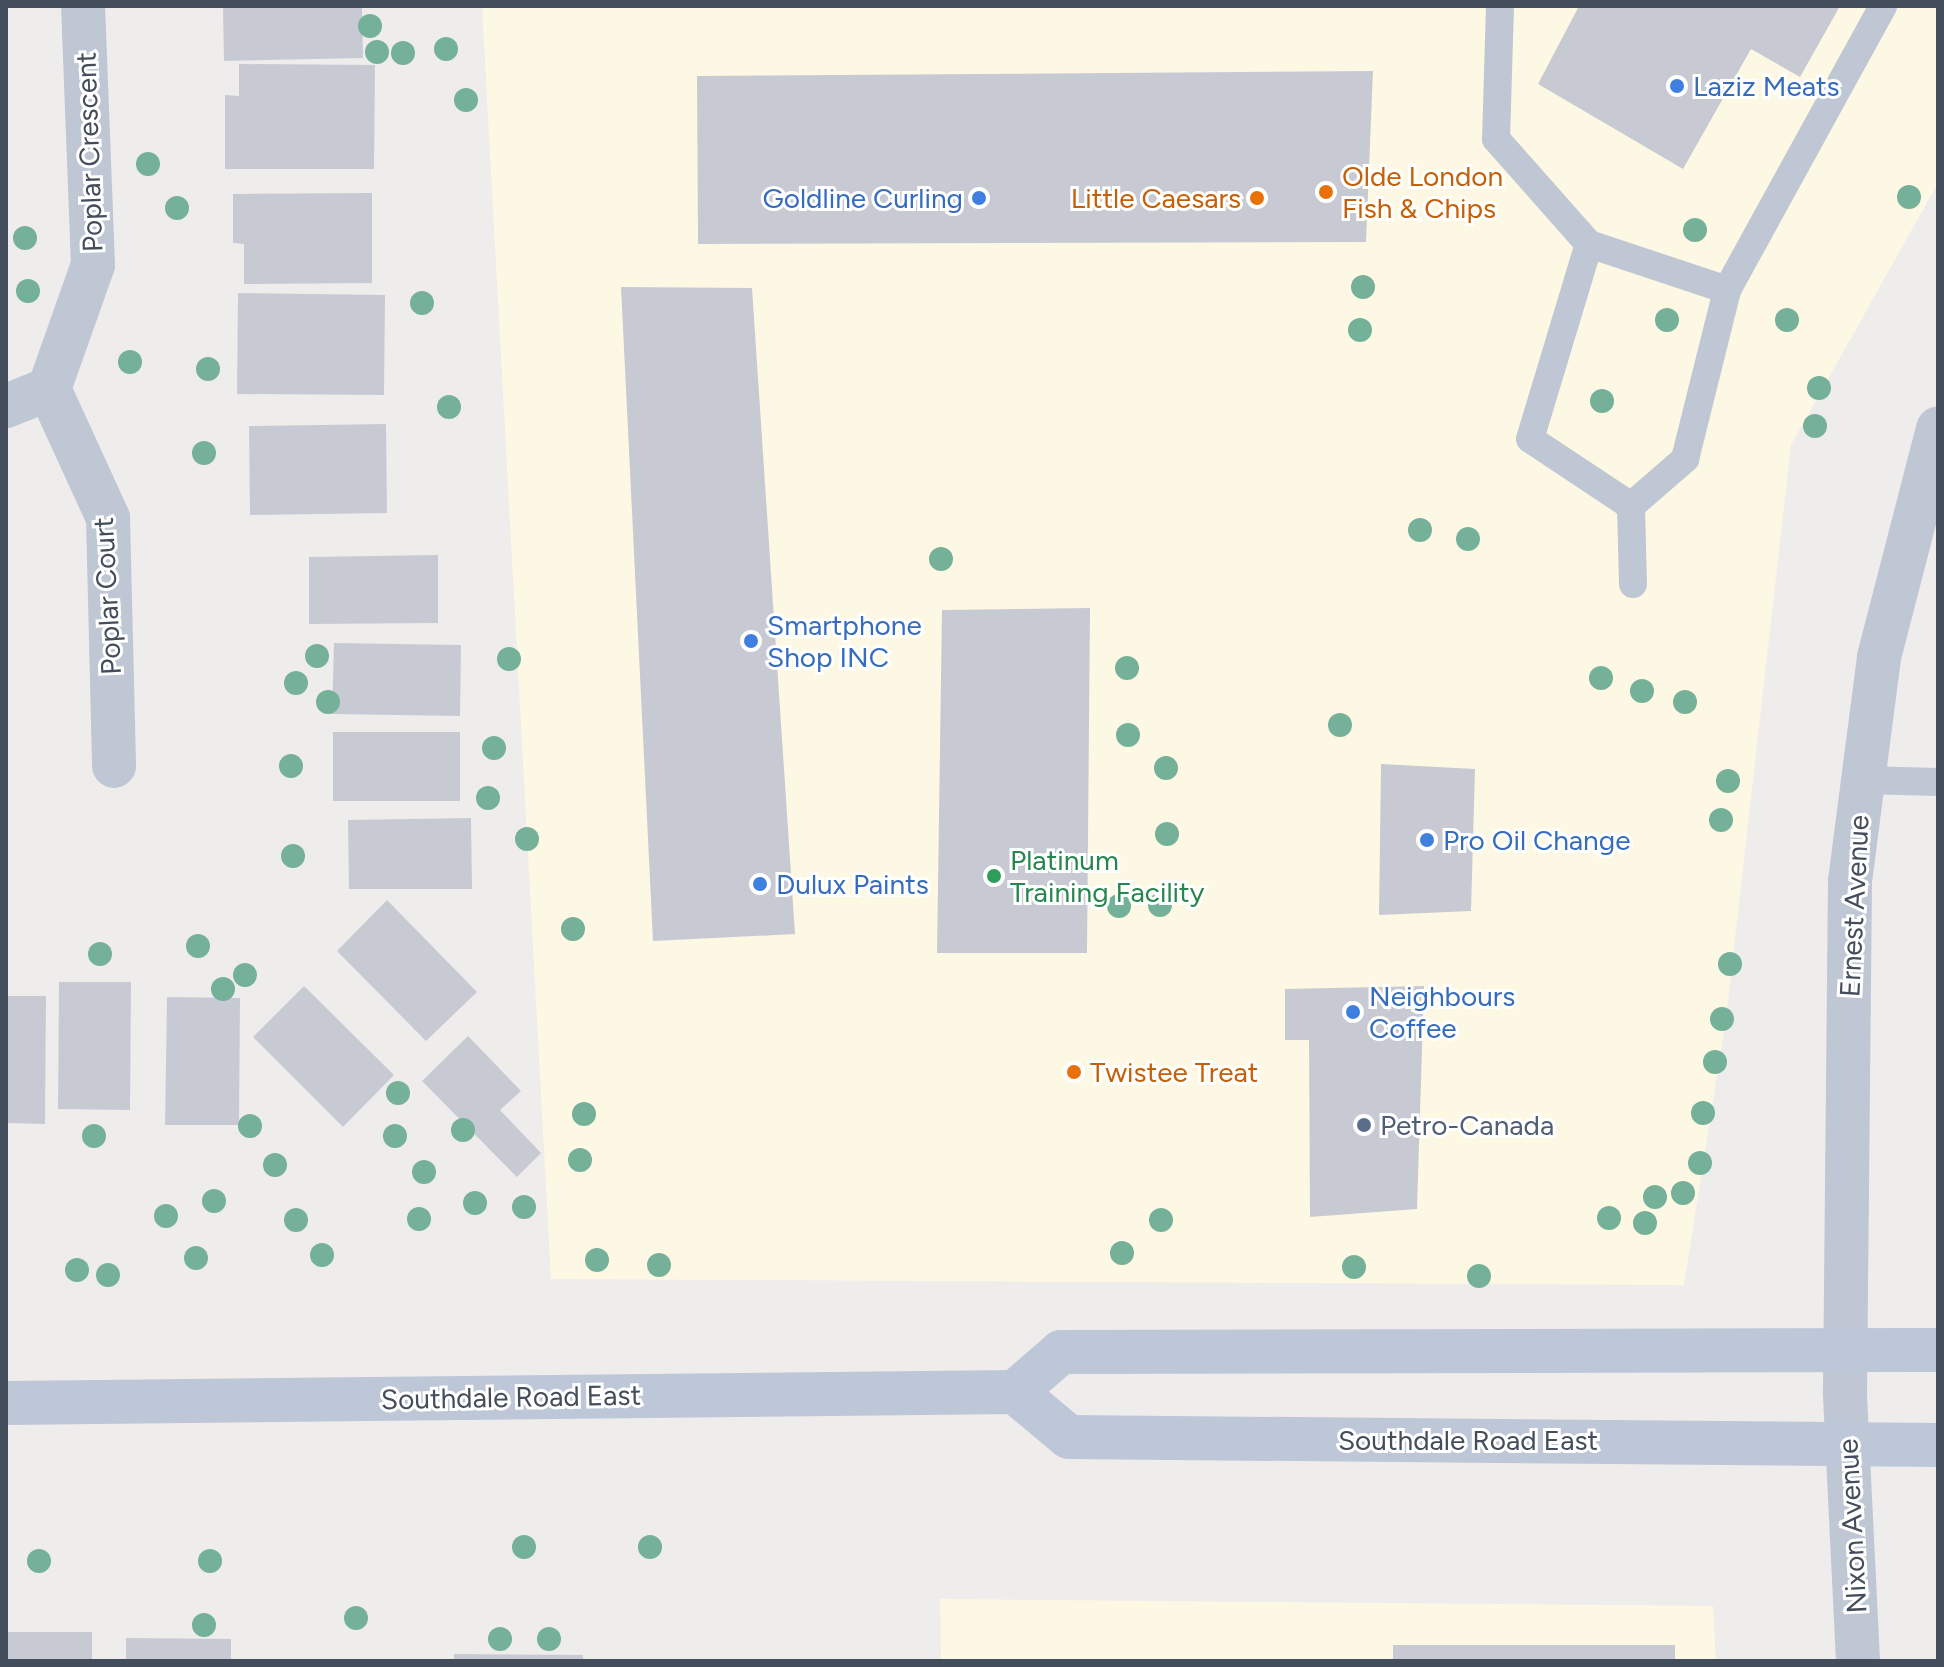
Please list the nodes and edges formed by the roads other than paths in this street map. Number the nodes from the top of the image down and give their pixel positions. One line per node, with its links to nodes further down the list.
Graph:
1 (83, 6): 6 (street, Poplar Crescent)
2 (1500, 6): 4 (lane)
3 (1883, 6): 5 (lane)
4 (1589, 244): 5 (lane); 9 (lane)
5 (1727, 290): 9 (lane)
6 (49, 389): 7 (street); 11 (street, Poplar Court)
7 (6, 406)
8 (1938, 429): 12 (street, Ernest Avenue)
9 (1631, 506): 10 (lane)
10 (1633, 584)
11 (114, 766)
12 (1863, 780): 13 (lane); 15 (street, Ernest Avenue)
13 (1938, 782)
14 (1938, 1350): 15 (main road)
15 (1845, 1371): 16 (main road); 18 (street, Nixon Avenue)
16 (1015, 1392): 17 (main road, Southdale Road East); 18 (main road, Southdale Road East)
17 (6, 1403)
18 (1848, 1443): 19 (main road, Southdale Road East); 20 (street, Nixon Avenue)
19 (1938, 1445)
20 (1858, 1661)

